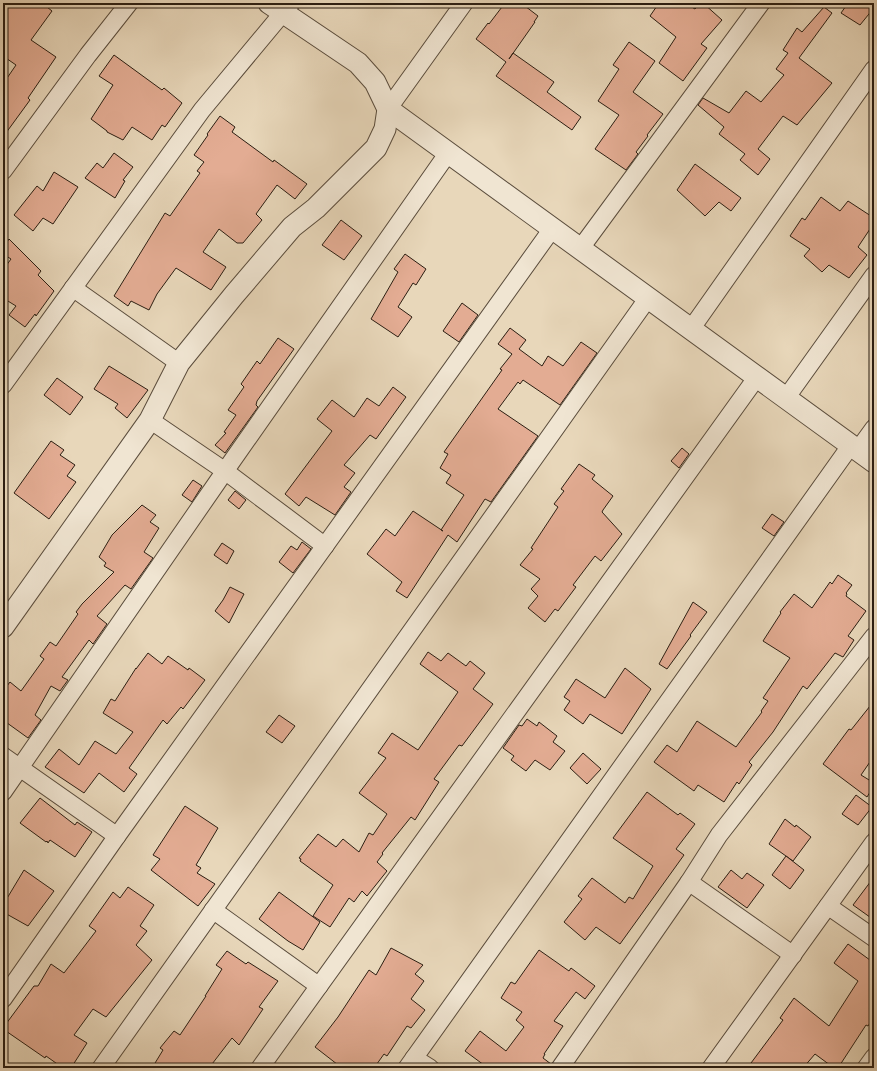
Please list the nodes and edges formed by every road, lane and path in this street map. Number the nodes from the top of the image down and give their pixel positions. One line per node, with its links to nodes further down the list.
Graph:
1 (129, 3): 8 (street)
2 (464, 3): 6 (street)
3 (761, 3): 10 (street)
4 (282, 6): 6 (street); 12 (street)
5 (874, 69): 14 (street)
6 (388, 109): 7 (street); 15 (street)
7 (448, 153): 9 (street); 22 (street)
8 (3, 172)
9 (552, 229): 10 (street); 23 (street)
10 (580, 249): 13 (street)
11 (874, 274): 18 (street)
12 (73, 288): 15 (street); 17 (street)
13 (648, 298): 14 (street); 33 (street)
14 (690, 329): 16 (street)
15 (179, 363): 19 (street)
16 (757, 377): 18 (street); 36 (street)
17 (3, 385)
18 (786, 398): 21 (street)
19 (150, 420): 22 (street); 24 (street)
20 (874, 428): 21 (street)
21 (861, 452): 39 (street)
22 (225, 471): 23 (street); 27 (street)
23 (325, 546): 29 (street)
24 (3, 627)
25 (874, 636): 31 (street)
26 (3, 756): 27 (street)
27 (19, 768): 28 (street); 29 (street)
28 (3, 792)
29 (117, 836): 37 (street)
30 (874, 842): 32 (street)
31 (688, 882): 35 (street); 43 (street)
32 (828, 906): 34 (street); 35 (street)
33 (213, 910): 36 (street); 40 (street)
34 (874, 938)
35 (793, 955): 44 (street)
36 (319, 986): 41 (street)
37 (3, 999)
38 (874, 1057): 45 (street)
39 (410, 1063): 42 (street)
40 (101, 1068)
41 (260, 1068)
42 (430, 1068)
43 (560, 1068)
44 (711, 1068)
45 (866, 1068)

